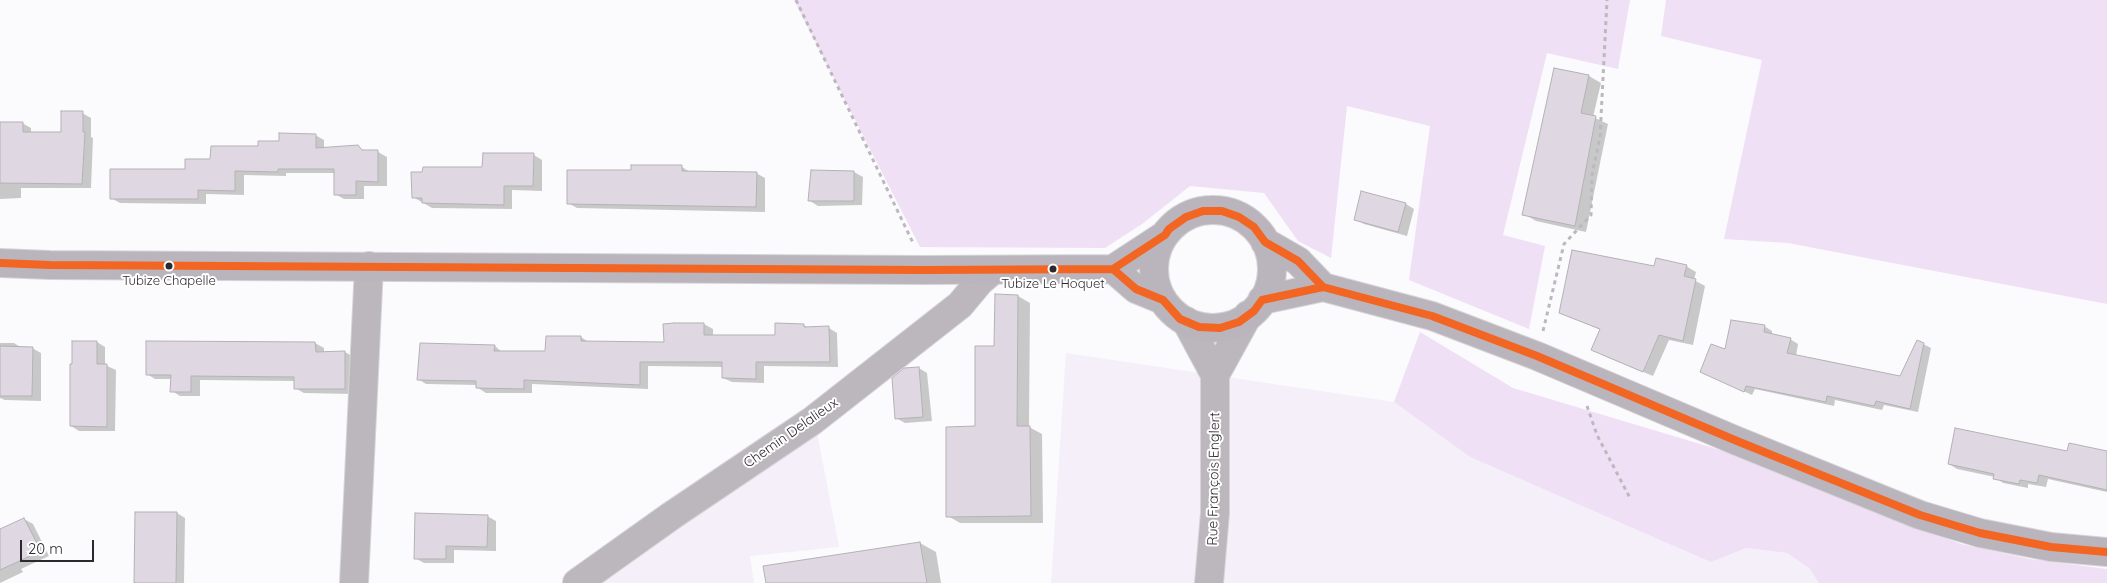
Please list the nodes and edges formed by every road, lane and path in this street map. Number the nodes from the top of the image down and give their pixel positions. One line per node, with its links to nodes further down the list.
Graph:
1 (796, 0): 8 (path)
2 (1607, 0): 14 (path)
3 (1165, 235): 4 (main road); 7 (main road); 11 (main road)
4 (1265, 242): 10 (main road); 12 (main road)
5 (0, 263): 6 (main road)
6 (369, 266): 8 (main road); 19 (street)
7 (1113, 269): 9 (main road); 11 (main road)
8 (924, 270): 9 (main road)
9 (993, 270): 20 (street, Chemin Delalieux)
10 (1323, 287): 12 (main road); 14 (main road)
11 (1163, 300): 13 (main road)
12 (1255, 308): 13 (main road); 16 (street)
13 (1186, 321): 16 (street)
14 (1537, 356): 15 (main road)
15 (1575, 371): 17 (path); 18 (main road)
16 (1215, 376): 21 (street, Rue François Englert)
17 (1630, 498)
18 (2107, 552)
19 (354, 583)
20 (577, 583)
21 (1209, 583)

